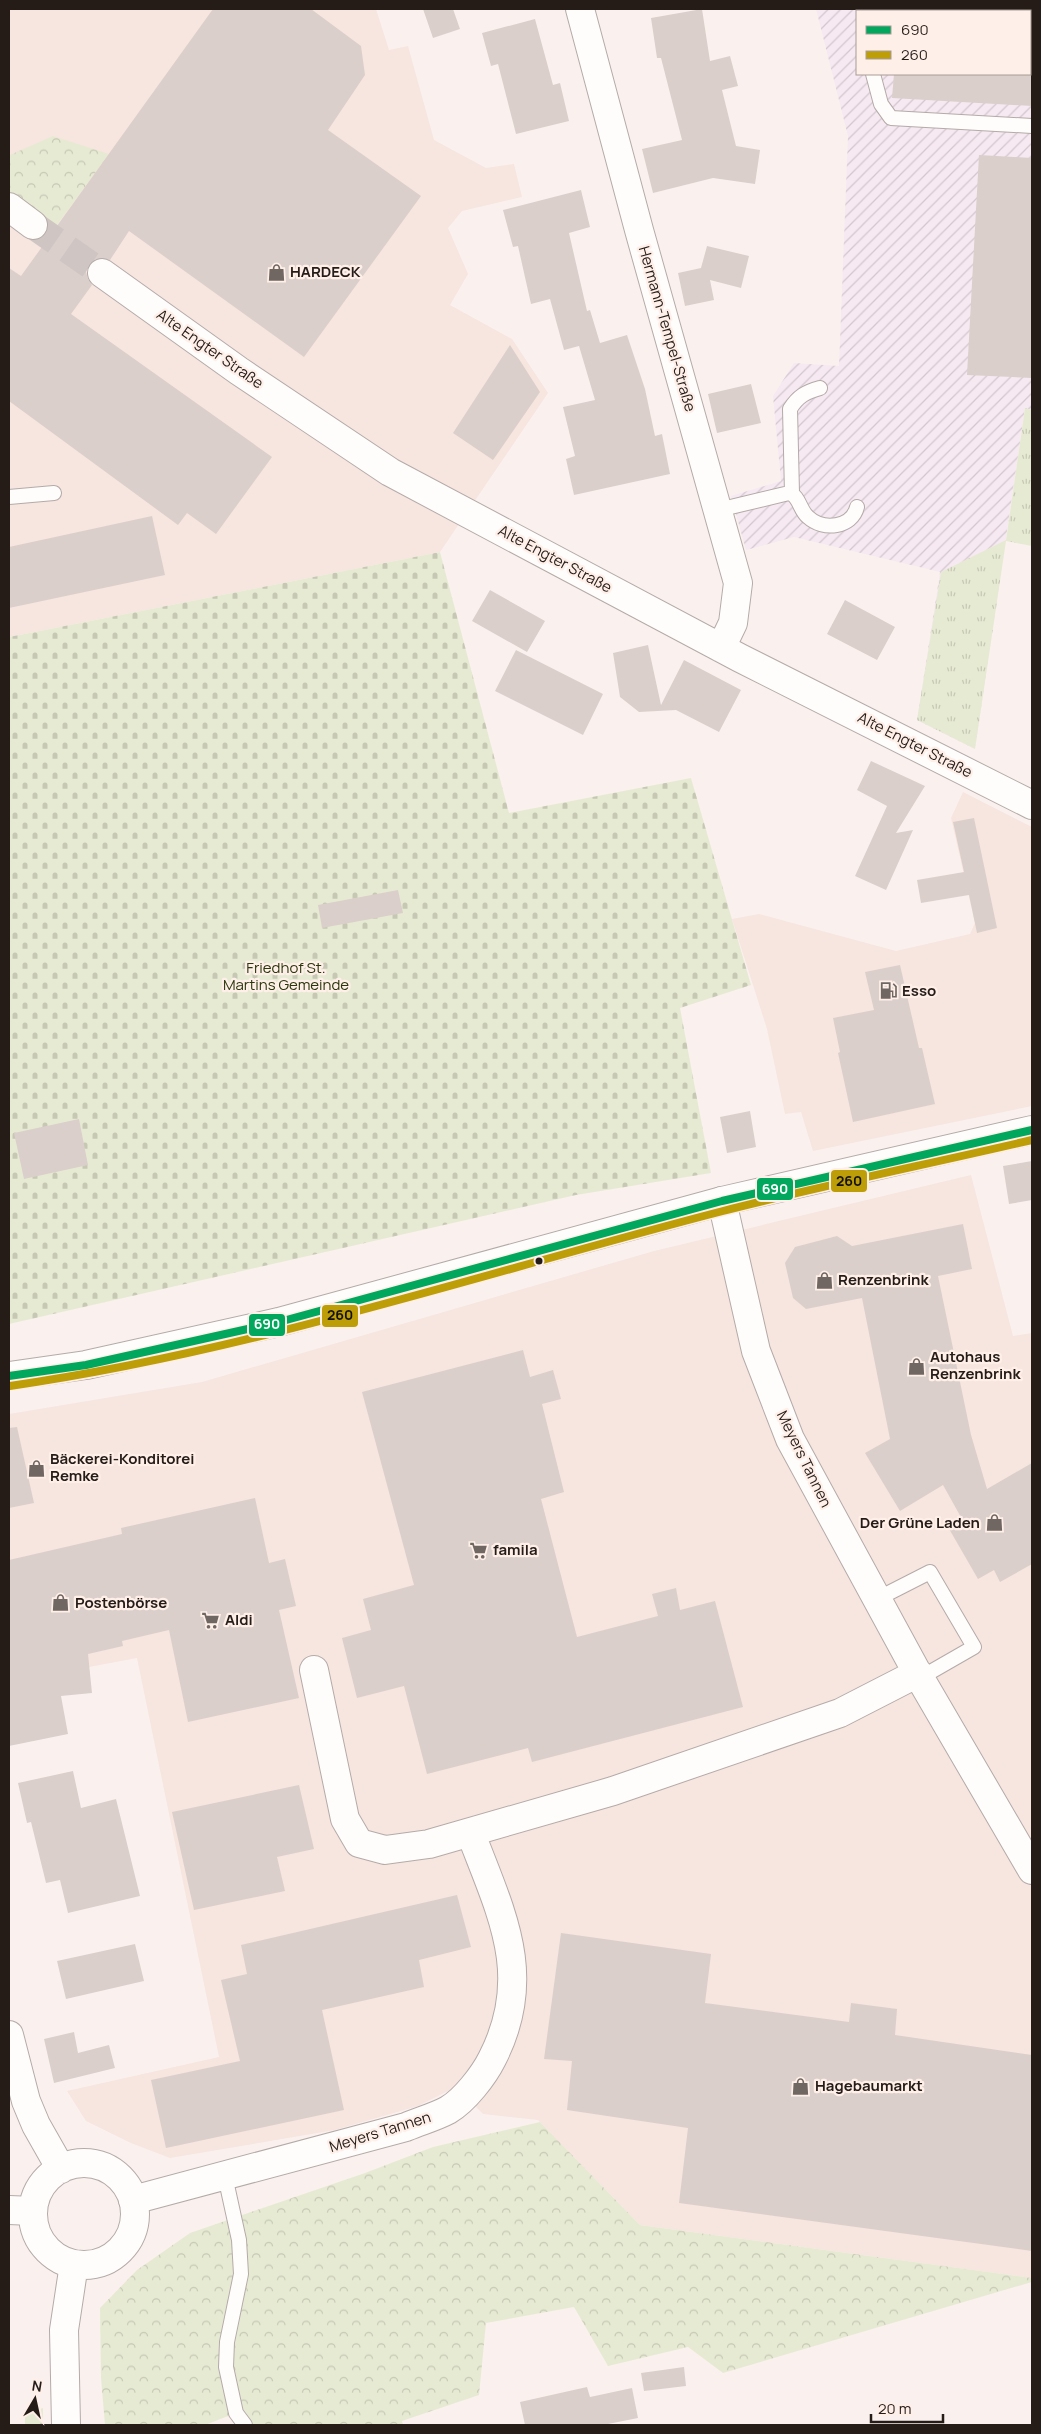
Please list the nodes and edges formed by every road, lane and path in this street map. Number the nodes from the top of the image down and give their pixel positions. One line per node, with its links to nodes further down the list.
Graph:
1 (580, 9): 12 (street, Hermann-Tempel-Straße)
2 (873, 75): 3 (lane)
3 (1032, 126)
4 (9, 206): 5 (street)
5 (33, 225)
6 (102, 272): 13 (street, Alte Engter Straße)
7 (820, 388): 9 (lane)
8 (54, 493): 10 (lane)
9 (792, 494): 11 (lane); 12 (lane)
10 (9, 497)
11 (857, 506)
12 (718, 510): 13 (street, Hermann-Tempel-Straße)
13 (721, 648): 14 (street, Alte Engter Straße)
14 (1032, 805)
15 (1032, 1130): 16 (street)
16 (722, 1201): 17 (street); 18 (street, Meyers Tannen)
17 (9, 1376)
18 (877, 1599): 20 (street, Meyers Tannen); 20 (lane)
19 (314, 1670): 21 (street)
20 (919, 1676): 21 (street); 22 (street, Meyers Tannen)
21 (471, 1834): 25 (street, Meyers Tannen)
22 (1032, 1870)
23 (9, 2035): 24 (street)
24 (61, 2169): 26 (street); 27 (street)
25 (225, 2176): 26 (street, Meyers Tannen); 30 (lane)
26 (132, 2200): 28 (street)
27 (21, 2211): 28 (street)
28 (74, 2264): 29 (street)
29 (66, 2425)
30 (245, 2425)

